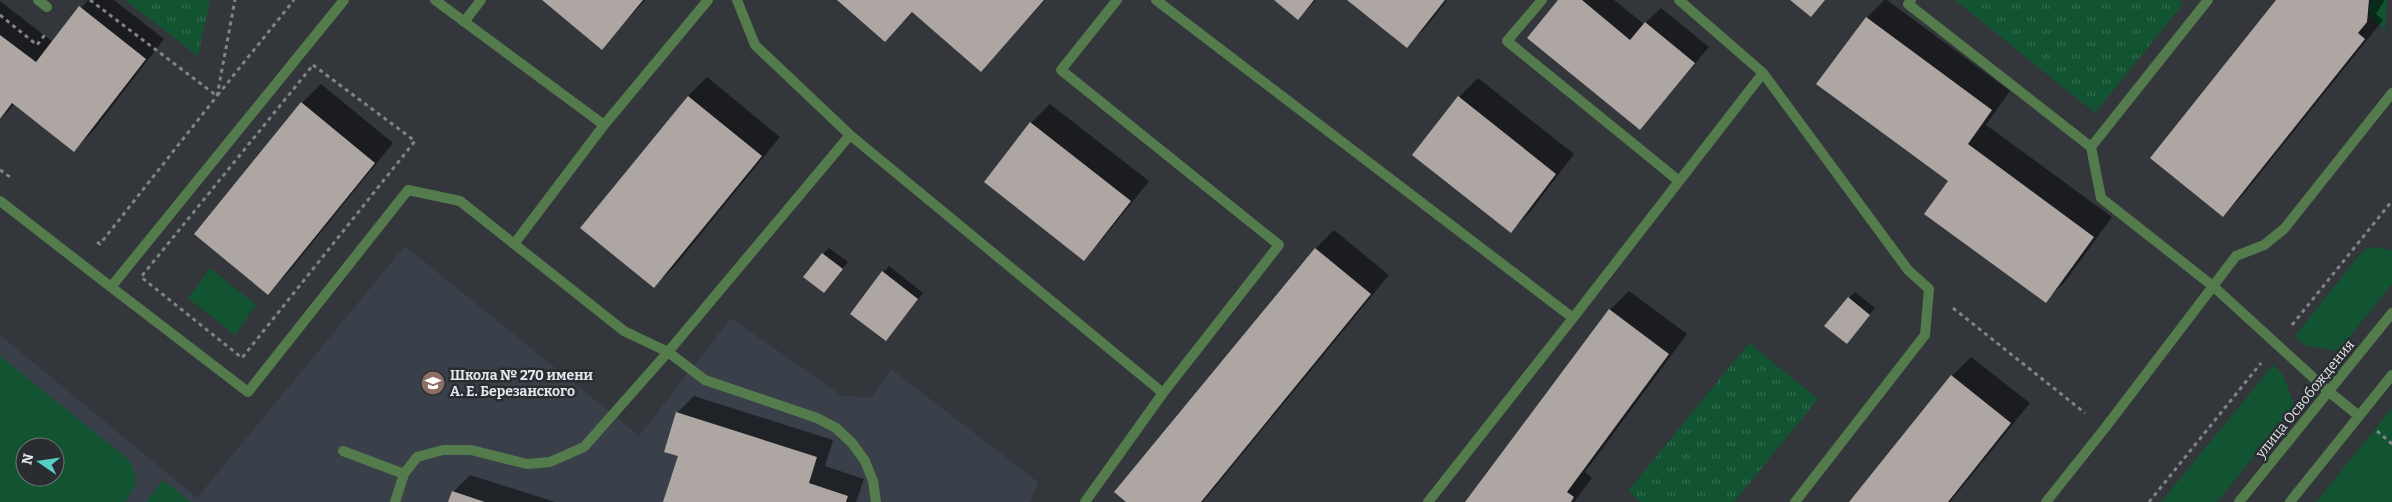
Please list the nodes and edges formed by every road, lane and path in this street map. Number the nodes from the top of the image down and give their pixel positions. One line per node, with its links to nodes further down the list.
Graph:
1 (38, 0): 16 (street)
2 (90, 0): 20 (path)
3 (235, 0): 20 (path)
4 (294, 0): 20 (path)
5 (344, 0): 29 (street)
6 (434, 0): 17 (street)
7 (481, 0): 17 (street)
8 (708, 0): 21 (street)
9 (737, 0): 22 (street)
10 (1117, 0): 37 (street)
11 (1156, 0): 33 (street)
12 (1542, 0): 24 (street)
13 (1679, 0): 18 (street)
14 (1911, 0): 23 (street)
15 (2208, 0): 23 (street)
16 (47, 7)
17 (464, 22): 21 (street)
18 (1763, 72): 24 (street); 31 (street)
19 (2392, 93): 30 (street)
20 (217, 96): 26 (path)
21 (604, 124): 27 (street)
22 (850, 135): 34 (street); 37 (street)
23 (2091, 147): 30 (street)
24 (1679, 182): 33 (street)
25 (0, 201): 29 (street)
26 (100, 244)
27 (514, 244): 29 (street); 34 (street)
28 (141, 277): 28 (path)
29 (112, 287)
30 (2214, 287): 36 (street); 47 (street)
31 (1929, 289): 38 (path); 46 (street)
32 (2392, 313): 36 (street, улица Освобождения)
33 (1573, 318): 45 (street)
34 (668, 352): 41 (street); 43 (street)
35 (2392, 375): 39 (street)
36 (2328, 391): 39 (street); 48 (street, улица Освобождения)
37 (1163, 393): 44 (street)
38 (2080, 408)
39 (2359, 416): 49 (street)
40 (343, 451): 41 (street)
41 (404, 474): 42 (street)
42 (395, 502)
43 (876, 502)
44 (1085, 502)
45 (1428, 502)
46 (1795, 502)
47 (2046, 502)
48 (2239, 502)
49 (2290, 502)

